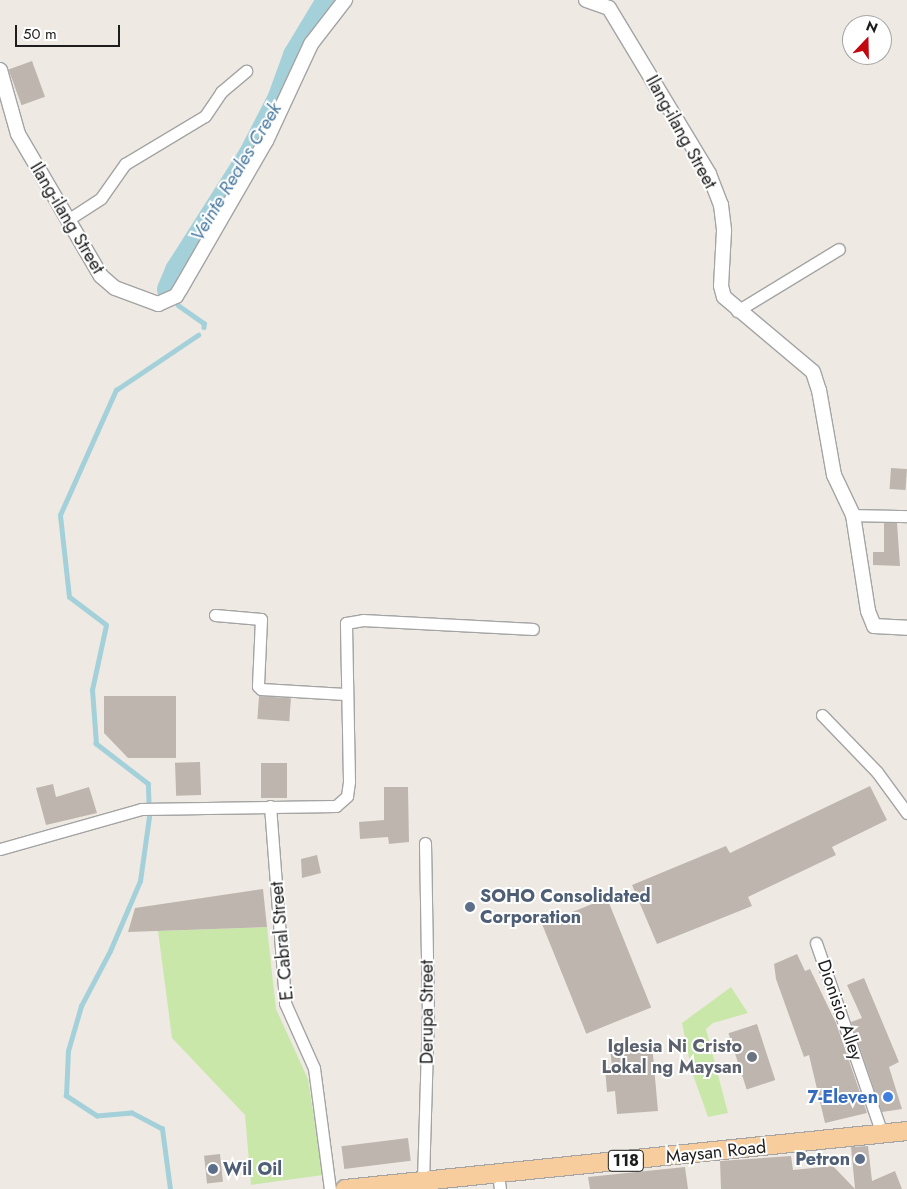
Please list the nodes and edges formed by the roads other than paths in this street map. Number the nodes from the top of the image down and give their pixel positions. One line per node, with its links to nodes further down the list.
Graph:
1 (345, 0): 6 (street, Ilang-ilang Street)
2 (586, 0): 3 (street, Ilang-ilang Street)
3 (613, 4): 8 (street, Ilang-ilang Street)
4 (0, 70): 6 (street, Ilang-ilang Street)
5 (246, 70): 6 (street)
6 (69, 219)
7 (839, 249): 8 (street)
8 (736, 310): 9 (street, Ilang-ilang Street)
9 (853, 515): 10 (street); 12 (street, Ilang-ilang Street)
10 (907, 516)
11 (215, 615): 14 (street)
12 (907, 628)
13 (533, 629): 14 (street)
14 (345, 694): 16 (street)
15 (822, 715): 17 (street)
16 (270, 806): 19 (street); 25 (street, E. Cabral Street)
17 (907, 813)
18 (425, 843): 23 (street, Derupa Street)
19 (0, 849)
20 (816, 943): 22 (street, Dionisio Alley)
21 (907, 1131): 22 (main road, Maysan Road / 118)
22 (882, 1134): 24 (main road, Maysan Road / 118)
23 (423, 1180): 24 (main road, Maysan Road / 118); 26 (main road, Maysan Road / 118)
24 (499, 1181)
25 (330, 1189)
26 (346, 1189)

